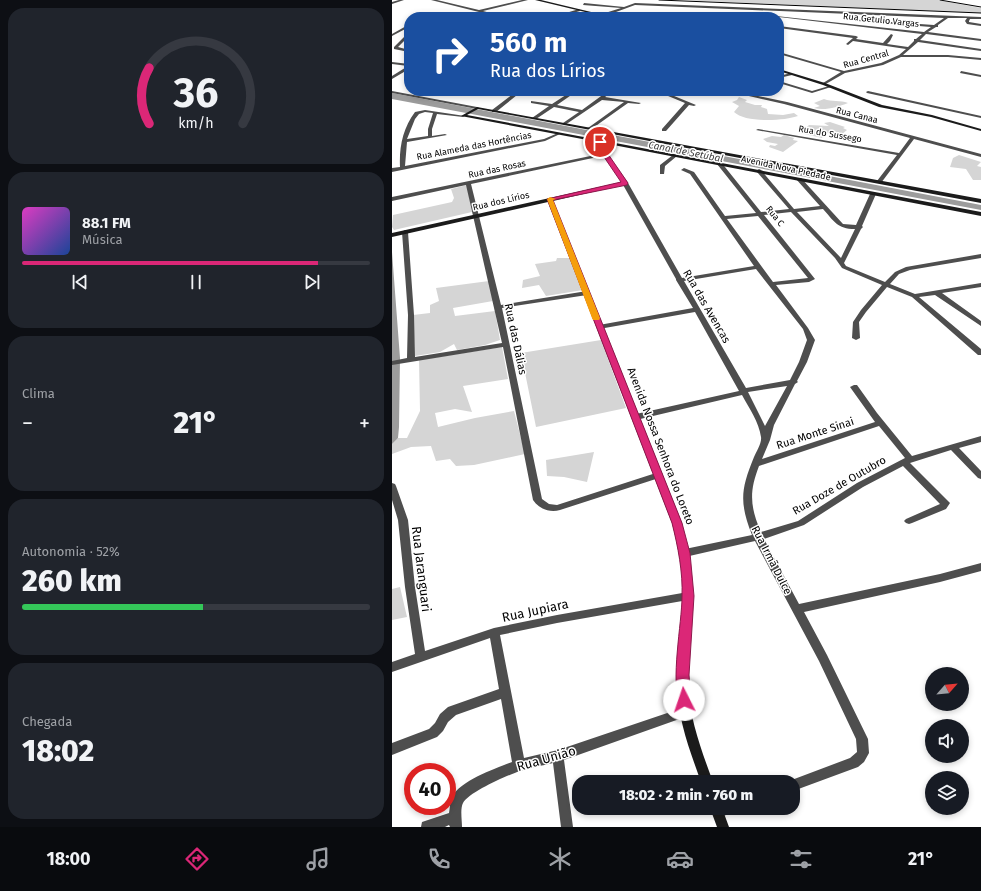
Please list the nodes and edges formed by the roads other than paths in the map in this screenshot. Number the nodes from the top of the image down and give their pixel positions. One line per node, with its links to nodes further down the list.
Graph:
1 (402, 0): 6 (street)
2 (433, 0): 13 (street)
3 (499, 0): 7 (street)
4 (526, 0): 7 (street)
5 (537, 0): 11 (street)
6 (392, 3)
7 (512, 4): 13 (street)
8 (584, 4): 9 (street)
9 (625, 7): 10 (street); 16 (street)
10 (709, 7): 12 (street); 17 (street)
11 (579, 10): 14 (street); 15 (street)
12 (692, 10)
13 (479, 12)
14 (572, 12)
15 (589, 12)
16 (613, 12)
17 (876, 14): 18 (street); 23 (street)
18 (947, 17): 21 (street); 25 (street, Rua Central)
19 (784, 18): 27 (street, Rua Getulio Vargas)
20 (827, 18): 23 (street)
21 (969, 18): 22 (street); 24 (street)
22 (981, 18)
23 (877, 22): 25 (street); 27 (street)
24 (981, 25)
25 (937, 26): 31 (street, Rua Central)
26 (784, 28): 35 (street)
27 (874, 28): 30 (street); 31 (street, Rua Getulio Vargas)
28 (404, 29): 32 (street)
29 (859, 32): 35 (street)
30 (872, 32)
31 (925, 32): 36 (street, Rua Getulio Vargas); 38 (street, Rua Central)
32 (392, 35)
33 (981, 35): 36 (street)
34 (891, 36): 42 (street)
35 (856, 37): 37 (street)
36 (968, 38): 39 (street, Rua Getulio Vargas)
37 (853, 40): 41 (street); 42 (street)
38 (915, 40): 43 (street, Rua Central); 45 (street)
39 (981, 40)
40 (402, 41): 44 (street)
41 (848, 44)
42 (883, 45): 43 (street)
43 (907, 48): 47 (street, Rua Central)
44 (404, 50)
45 (981, 50)
46 (784, 54): 53 (street)
47 (900, 56): 48 (street); 53 (street, Rua Central)
48 (981, 59)
49 (392, 63): 50 (street)
50 (404, 65)
51 (404, 70): 57 (street)
52 (784, 72): 55 (street)
53 (844, 72): 60 (street, Rua Central)
54 (961, 72): 56 (street)
55 (791, 74): 58 (street); 60 (street)
56 (981, 76)
57 (392, 78)
58 (784, 78)
59 (784, 82): 61 (street)
60 (824, 84): 61 (street)
61 (830, 87): 86 (street)
62 (392, 92): 64 (street, Avenida Nova Piedade)
63 (868, 92): 81 (street)
64 (404, 94)
65 (413, 96): 78 (street, Avenida Nova Piedade)
66 (514, 96): 79 (street)
67 (568, 96): 76 (street)
68 (603, 96): 71 (street)
69 (670, 96): 75 (street)
70 (755, 96): 95 (street, Rua Canaa)
71 (600, 98): 73 (street); 80 (street)
72 (534, 102): 76 (street)
73 (627, 102): 74 (street); 88 (street)
74 (639, 103)
75 (688, 103): 77 (street); 89 (street)
76 (554, 105): 80 (street); 85 (street)
77 (694, 105)
78 (476, 108): 79 (street, Avenida Nova Piedade); 83 (street)
79 (494, 111): 85 (street, Avenida Nova Piedade)
80 (583, 111): 87 (street)
81 (950, 111): 84 (street); 86 (street)
82 (435, 113): 83 (street); 94 (street); 96 (street)
83 (465, 115): 92 (street, Avenida Nova Piedade)
84 (981, 117)
85 (534, 118): 87 (street, Avenida Nova Piedade)
86 (939, 118): 91 (street)
87 (565, 124): 88 (street, Avenida Nova Piedade)
88 (590, 129): 109 (street, Avenida Nova Piedade)
89 (664, 130)
90 (758, 130): 99 (street, Rua do Sussego)
91 (981, 130)
92 (558, 134): 97 (street, Avenida Nova Piedade); 103 (street, Rua Alameda das Hortências)
93 (445, 135): 94 (street)
94 (430, 137): 96 (street)
95 (913, 138): 99 (street); 101 (street, Rua Canaa)
96 (406, 141): 103 (street)
97 (600, 142): 98 (street); 100 (street, Avenida Nova Piedade)
98 (605, 154): 110 (street); 111 (street, Rua das Rosas)
99 (899, 154): 109 (street)
100 (676, 156): 102 (street, Avenida Nova Piedade); 107 (street)
101 (981, 156)
102 (720, 163): 106 (street, Avenida Nova Piedade); 119 (street, Rua C)
103 (403, 168): 104 (street, Rua Alameda das Hortências)
104 (393, 170)
105 (684, 170): 121 (street, Rua Irmã Dulce)
106 (759, 170): 108 (street, Avenida Nova Piedade); 117 (street)
107 (662, 173)
108 (799, 179): 112 (street, Avenida Nova Piedade); 116 (street)
109 (879, 182): 115 (street, Avenida Nova Piedade)
110 (625, 183): 114 (street, Rua dos Lírios); 128 (street, Rua das Avencas)
111 (468, 184): 113 (street, Rua das Rosas); 120 (street, Rua das Dálias)
112 (873, 194): 118 (street, Avenida Nova Piedade); 122 (street)
113 (392, 199)
114 (550, 199): 120 (street, Rua dos Lírios); 133 (street, Avenida Nossa Senhora do Loreto)
115 (981, 201)
116 (824, 207): 117 (street); 122 (street)
117 (793, 211): 119 (street); 126 (street)
118 (981, 214)
119 (762, 215): 121 (street); 129 (street, Rua C)
120 (476, 216): 123 (street, Rua dos Lírios); 137 (street, Rua das Dálias)
121 (724, 218): 127 (street, Rua Irmã Dulce)
122 (860, 227): 126 (street)
123 (405, 232): 124 (street, Rua dos Lírios); 144 (street)
124 (392, 235)
125 (981, 256): 130 (street)
126 (841, 264): 130 (street)
127 (758, 267): 128 (street); 129 (street, Rua Irmã Dulce)
128 (679, 280): 138 (street, Rua das Avencas)
129 (771, 284): 146 (street, Rua Irmã Dulce)
130 (885, 285): 136 (street); 141 (street)
131 (981, 286): 132 (street)
132 (973, 287): 134 (street); 135 (street)
133 (587, 293): 137 (street); 140 (street, Avenida Nossa Senhora do Loreto)
134 (937, 293): 136 (street); 139 (street)
135 (981, 293)
136 (914, 296): 143 (street)
137 (498, 307): 142 (street, Rua das Dálias)
138 (696, 310): 140 (street); 148 (street, Rua das Avencas)
139 (981, 324)
140 (599, 327): 149 (street, Avenida Nossa Senhora do Loreto)
141 (856, 338)
142 (506, 344): 144 (street); 156 (street, Rua das Dálias)
143 (981, 353)
144 (408, 360): 145 (street)
145 (392, 363)
146 (794, 382): 148 (street); 152 (street, Rua Irmã Dulce)
147 (854, 387): 150 (street)
148 (744, 392): 149 (street); 152 (street, Rua das Avencas)
149 (636, 417): 156 (street, Avenida Nossa Senhora do Loreto)
150 (881, 423): 154 (street); 155 (street, Rua Monte Sinai)
151 (981, 439): 153 (street, Rua Doze de Outubro)
152 (766, 441): 155 (street, Rua Irmã Dulce)
153 (953, 447): 154 (street, Rua Doze de Outubro); 157 (street)
154 (907, 460): 159 (street); 160 (street, Rua Doze de Outubro)
155 (756, 464): 160 (street, Rua Irmã Dulce)
156 (659, 475): 161 (street, Avenida Nossa Senhora do Loreto)
157 (981, 476)
158 (392, 486): 166 (street, Rua Jaranguari)
159 (909, 520)
160 (758, 536): 161 (street, Rua Doze de Outubro); 164 (street, Rua Irmã Dulce)
161 (685, 553): 163 (street, Avenida Nossa Senhora do Loreto)
162 (981, 567): 164 (street)
163 (688, 596): 165 (street, Rua Jupiara); 169 (street, Avenida Nossa Senhora do Loreto)
164 (797, 609): 174 (street, Rua Irmã Dulce)
165 (494, 632): 166 (street, Rua Jupiara); 168 (street)
166 (421, 658): 167 (street, Rua Jupiara)
167 (392, 667)
168 (505, 692): 170 (street); 172 (street)
169 (685, 712): 171 (street, Rua União); 173 (street, Avenida Nossa Senhora do Loreto)
170 (392, 749)
171 (558, 756): 172 (street, Rua União); 178 (street)
172 (519, 765): 176 (street, Rua União)
173 (704, 775)
174 (800, 782)
175 (722, 815): 179 (street)
176 (456, 822): 177 (street, Rua União)
177 (427, 827)
178 (567, 827)
179 (724, 827)

